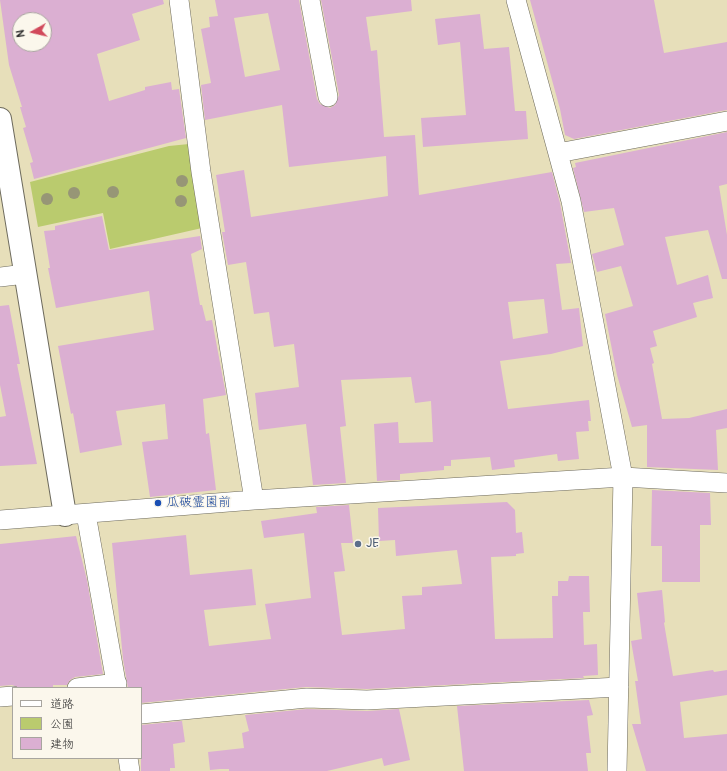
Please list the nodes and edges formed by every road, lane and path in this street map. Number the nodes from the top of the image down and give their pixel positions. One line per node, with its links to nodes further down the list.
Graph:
1 (179, 0): 12 (street)
2 (310, 0): 4 (street)
3 (516, 0): 7 (street)
4 (328, 97)
5 (0, 121): 8 (street)
6 (727, 121): 7 (street)
7 (558, 153): 10 (street)
8 (25, 274): 9 (street); 13 (street)
9 (0, 277)
10 (623, 477): 11 (street); 12 (street); 17 (street)
11 (727, 484)
12 (254, 500): 13 (street)
13 (75, 515): 14 (street); 15 (street)
14 (0, 520)
15 (117, 686): 16 (street)
16 (96, 687)
17 (619, 687): 20 (street); 23 (street)
18 (12, 696): 19 (street)
19 (0, 697)
20 (142, 714)
21 (128, 759): 22 (street)
22 (130, 771)
23 (617, 771)

